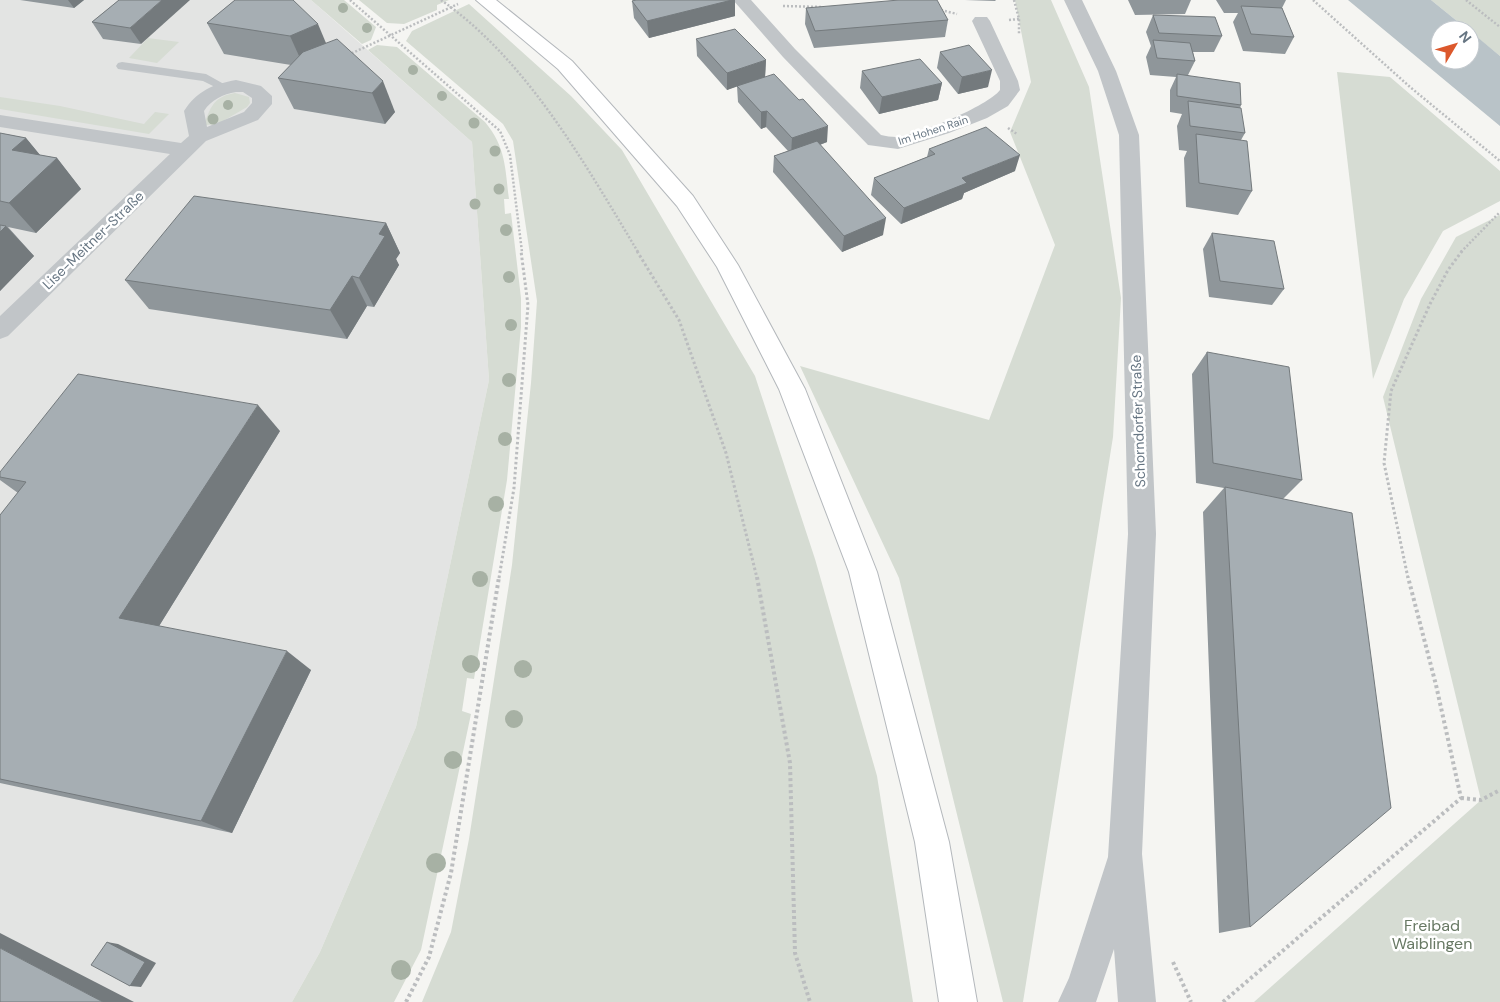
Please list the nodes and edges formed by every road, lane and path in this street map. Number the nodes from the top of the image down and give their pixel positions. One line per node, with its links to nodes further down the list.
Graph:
1 (350, 0): 13 (path)
2 (441, 0): 8 (path)
3 (1073, 0): 24 (street, Schorndorfer Straße)
4 (1313, 0): 19 (path)
5 (1466, 0): 12 (path)
6 (472, 2): 8 (path); 27 (main road)
7 (744, 2): 9 (path); 11 (street, Im Hohen Rain)
8 (451, 6): 13 (path); 26 (path)
9 (826, 7)
10 (941, 10): 11 (path)
11 (981, 21)
12 (1500, 27)
13 (390, 36): 14 (path); 25 (path)
14 (348, 55)
15 (122, 66): 16 (lane)
16 (225, 88): 18 (street, Lise-Meitner-Straße); 18 (street, Lise-Meitner-Straße)
17 (0, 121): 18 (street)
18 (192, 144): 21 (street, Lise-Meitner-Straße)
19 (1500, 161)
20 (1500, 212): 23 (path)
21 (0, 330)
22 (1500, 790): 23 (path)
23 (1461, 798): 30 (path)
24 (1125, 854): 28 (street, Schorndorfer Straße); 29 (street, Schorndorfer Straße)
25 (406, 1002)
26 (810, 1002)
27 (958, 1002)
28 (1077, 1002)
29 (1137, 1002)
30 (1223, 1002)

